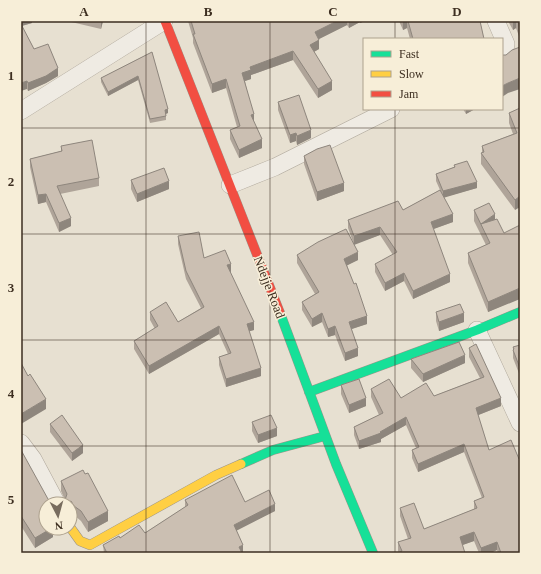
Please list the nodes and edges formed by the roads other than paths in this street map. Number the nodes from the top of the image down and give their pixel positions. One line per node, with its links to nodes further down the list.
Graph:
1 (165, 21): 5 (street); 6 (street, Ndejje Road)
2 (496, 21): 3 (street)
3 (503, 56)
4 (389, 110): 6 (street)
5 (21, 111)
6 (230, 185): 9 (street, Ndejje Road)
7 (520, 312): 8 (street)
8 (477, 330): 9 (street); 10 (street)
9 (309, 392): 11 (street, Ndejje Road)
10 (520, 424)
11 (325, 436): 14 (street); 15 (street, Ndejje Road)
12 (21, 443): 13 (street)
13 (53, 496)
14 (75, 536)
15 (373, 553)

